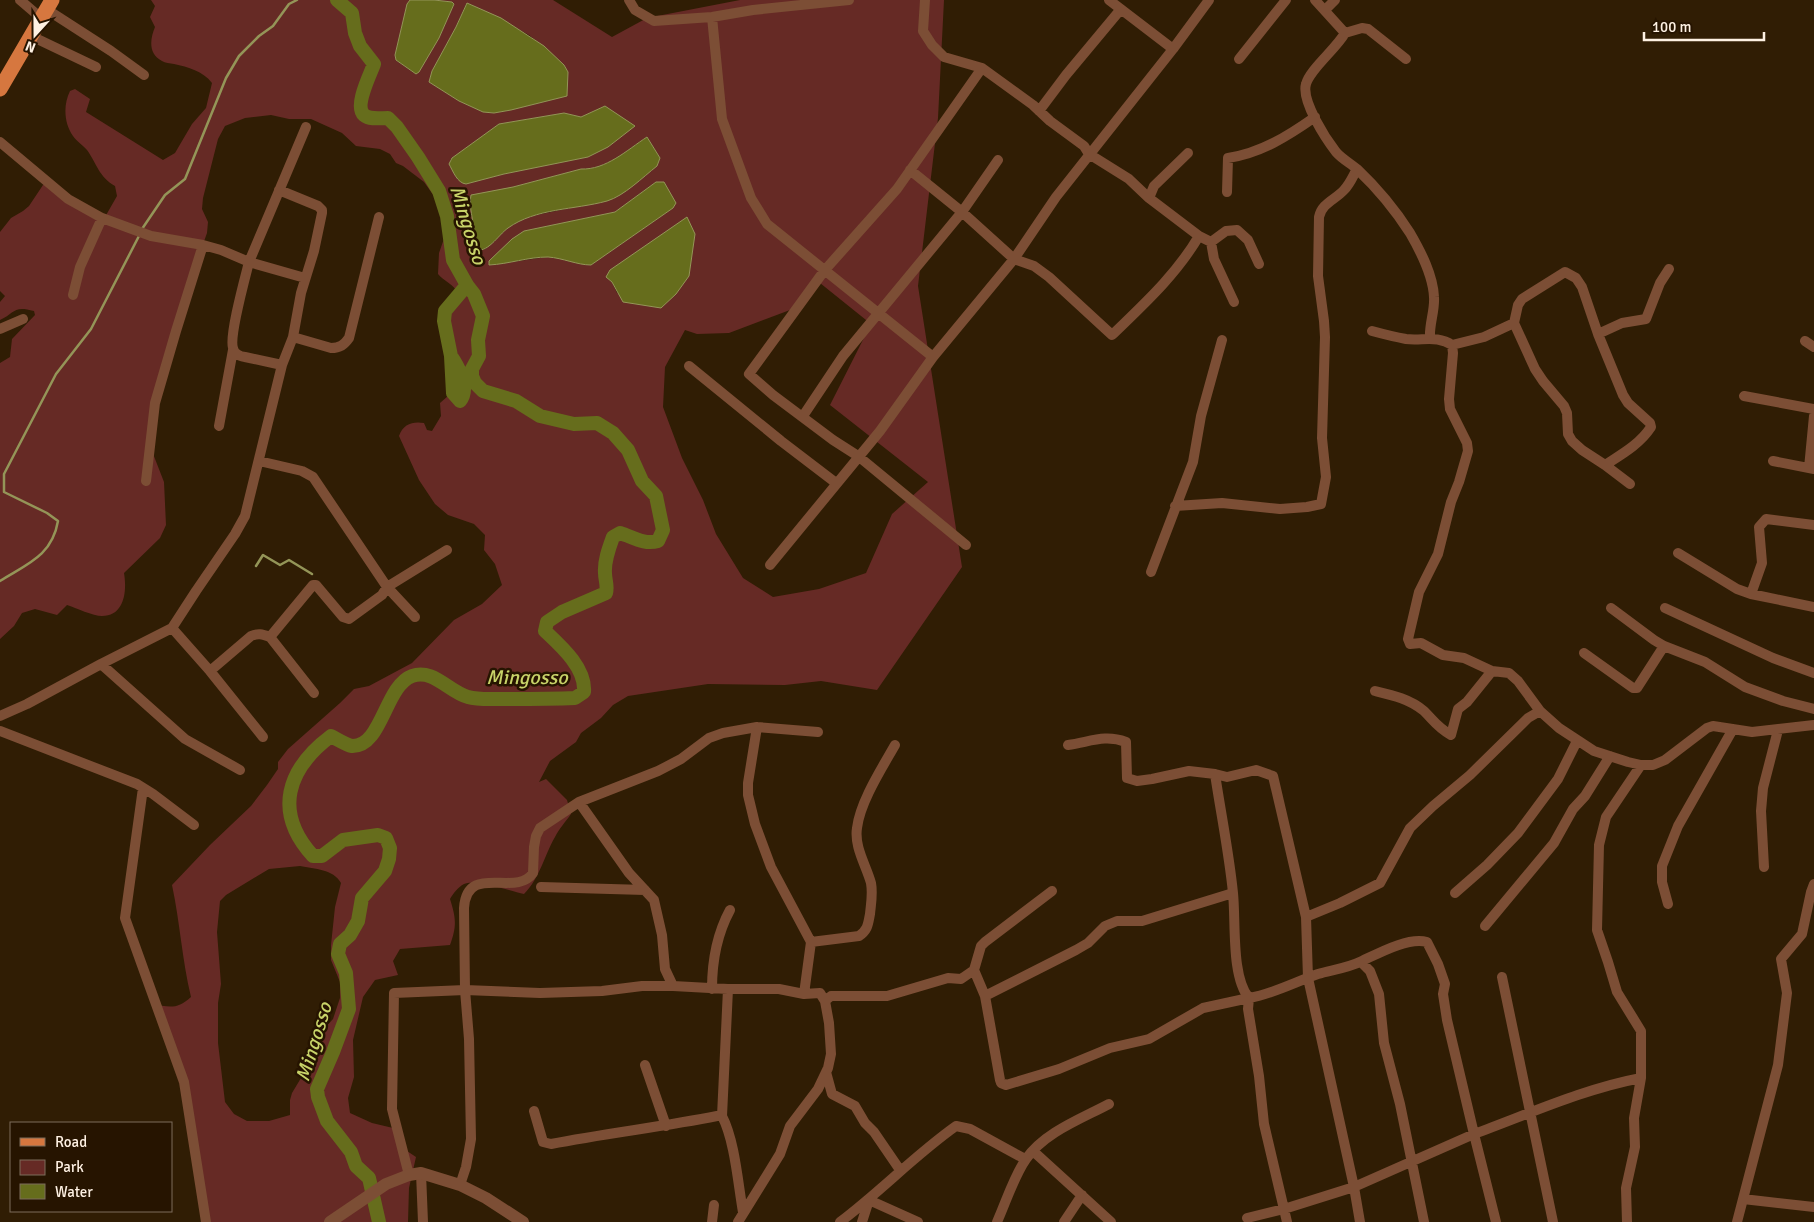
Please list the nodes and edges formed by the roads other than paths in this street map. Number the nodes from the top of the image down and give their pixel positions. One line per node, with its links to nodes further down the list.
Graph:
1 (20, 0): 10 (street)
2 (629, 0): 13 (street)
3 (849, 0): 13 (street)
4 (925, 0): 20 (street)
5 (1109, 0): 11 (street)
6 (1209, 0): 16 (street)
7 (1286, 0): 17 (street)
8 (1315, 0): 12 (street)
9 (1335, 0): 12 (street)
10 (46, 9): 15 (main road); 21 (street)
11 (1121, 9): 16 (street); 23 (street)
12 (1324, 10): 14 (street)
13 (712, 17): 45 (street)
14 (1345, 33): 18 (street); 24 (street)
15 (30, 36): 19 (street); 22 (main road)
16 (1173, 50): 28 (street)
17 (1239, 59)
18 (1406, 59)
19 (96, 68)
20 (982, 68): 23 (street); 31 (street)
21 (144, 75)
22 (0, 89)
23 (1039, 111): 28 (street)
24 (1315, 117): 30 (street); 33 (street)
25 (306, 127): 32 (street)
26 (0, 142): 37 (street)
27 (1188, 153): 34 (street)
28 (1089, 154): 34 (street); 41 (street)
29 (998, 160): 35 (street)
30 (1357, 169): 56 (street); 76 (street)
31 (910, 170): 35 (street); 45 (street)
32 (279, 190): 42 (street); 46 (street)
33 (1227, 192)
34 (1150, 198): 38 (street)
35 (962, 212): 41 (street); 49 (street)
36 (379, 217): 55 (street)
37 (102, 218): 40 (street); 47 (street)
38 (1199, 236): 39 (street); 41 (street)
39 (1211, 242): 43 (street); 48 (street)
40 (203, 245): 42 (street); 73 (street)
41 (1014, 259): 60 (street)
42 (248, 262): 46 (street); 59 (street)
43 (1259, 264)
44 (1669, 268): 54 (street)
45 (824, 271): 49 (street); 65 (street)
46 (305, 278): 55 (street)
47 (73, 295)
48 (1234, 302)
49 (878, 314): 60 (street); 65 (street)
50 (23, 319): 52 (street)
51 (1514, 323): 54 (street); 58 (street); 71 (street)
52 (0, 330)
53 (1372, 331): 56 (street)
54 (1598, 334): 71 (street)
55 (293, 336): 61 (street)
56 (1430, 338): 58 (street)
57 (1222, 340): 76 (street)
58 (1452, 346): 95 (street)
59 (233, 350): 61 (street); 67 (street)
60 (933, 357): 68 (street)
61 (282, 365): 69 (street)
62 (689, 366): 74 (street)
63 (1744, 396): 64 (street)
64 (1814, 409)
65 (802, 416): 68 (street)
66 (1814, 416): 72 (street)
67 (219, 426)
68 (858, 456): 74 (street); 78 (street)
69 (260, 461): 83 (street); 89 (street)
70 (1773, 461): 72 (street)
71 (1606, 465): 75 (street)
72 (1811, 469)
73 (146, 482)
74 (836, 484): 81 (street)
75 (1630, 484)
76 (1175, 506): 82 (street)
77 (1814, 525): 84 (street)
78 (966, 545)
79 (447, 550): 83 (street)
80 (1678, 553): 84 (street)
81 (770, 565)
82 (1150, 572)
83 (387, 587): 88 (street); 90 (street)
84 (1751, 594): 85 (street)
85 (1814, 607)
86 (1611, 608): 91 (street)
87 (1664, 608): 96 (street)
88 (415, 617)
89 (172, 628): 93 (street); 94 (street)
90 (270, 637): 94 (street); 98 (street)
91 (1664, 646): 92 (street); 99 (street)
92 (1584, 653)
93 (101, 664): 101 (street); 114 (street)
94 (210, 671): 108 (street)
95 (1492, 672): 97 (street); 100 (street)
96 (1814, 672)
97 (1375, 691)
98 (314, 693)
99 (1814, 709)
100 (1540, 711): 109 (street); 128 (street)
101 (0, 716)
102 (1814, 725): 105 (street)
103 (756, 727): 107 (street); 117 (street); 130 (street)
104 (1733, 729): 105 (street); 113 (street); 126 (street)
105 (1778, 730): 119 (street)
106 (0, 731): 116 (street)
107 (818, 732)
108 (263, 737)
109 (1578, 741): 112 (street); 125 (street)
110 (895, 745): 130 (street)
111 (1068, 745): 115 (street)
112 (1610, 756): 113 (street); 129 (street)
113 (1642, 765): 145 (street)
114 (240, 770)
115 (1215, 774): 124 (street); 128 (street)
116 (143, 788): 118 (street); 167 (street)
117 (579, 802): 122 (street); 138 (street)
118 (194, 825)
119 (1764, 867)
120 (1814, 884): 160 (street)
121 (541, 886): 122 (street)
122 (645, 890): 135 (street)
123 (1052, 892): 132 (street)
124 (1233, 893): 140 (street); 141 (street)
125 (1455, 893)
126 (1668, 904)
127 (730, 910): 136 (street)
128 (1306, 917): 134 (street)
129 (1485, 926)
130 (811, 942): 139 (street)
131 (1361, 962): 134 (street); 151 (street); 154 (street)
132 (974, 970): 140 (street); 142 (street)
133 (1502, 977): 148 (street)
134 (1308, 978): 141 (street); 158 (street)
135 (673, 986): 136 (street); 138 (street)
136 (712, 988): 137 (street)
137 (728, 989): 139 (street); 149 (street)
138 (465, 990): 156 (street); 157 (street)
139 (804, 994): 142 (street)
140 (985, 996): 141 (street)
141 (1249, 998): 164 (street)
142 (825, 1000): 144 (street)
143 (645, 1066): 150 (street)
144 (826, 1072): 155 (street); 165 (street)
145 (1641, 1078): 148 (street); 184 (street)
146 (1109, 1104): 152 (street)
147 (534, 1111): 150 (street)
148 (1530, 1114): 151 (street); 183 (street)
149 (722, 1116): 150 (street); 165 (street)
150 (666, 1126)
151 (1474, 1134): 154 (street); 182 (street)
152 (1033, 1151): 153 (street); 159 (street)
153 (1025, 1160): 155 (street); 176 (street)
154 (1412, 1161): 158 (street); 181 (street)
155 (900, 1170): 161 (street)
156 (415, 1174): 157 (street); 168 (street); 169 (street)
157 (460, 1185): 170 (street)
158 (1354, 1187): 164 (street); 180 (street)
159 (1082, 1195): 177 (street); 178 (street)
160 (1743, 1199): 163 (street); 185 (street)
161 (869, 1200): 173 (street); 174 (street); 175 (street)
162 (714, 1205): 171 (street)
163 (1814, 1207)
164 (1284, 1209): 166 (street); 179 (street)
165 (743, 1212): 172 (street)
166 (1247, 1218)
167 (206, 1222)
168 (330, 1222)
169 (423, 1222)
170 (523, 1222)
171 (712, 1222)
172 (738, 1222)
173 (840, 1222)
174 (862, 1222)
175 (918, 1222)
176 (997, 1222)
177 (1064, 1222)
178 (1111, 1222)
179 (1287, 1222)
180 (1360, 1222)
181 (1424, 1222)
182 (1496, 1222)
183 (1553, 1222)
184 (1627, 1222)
185 (1737, 1222)

